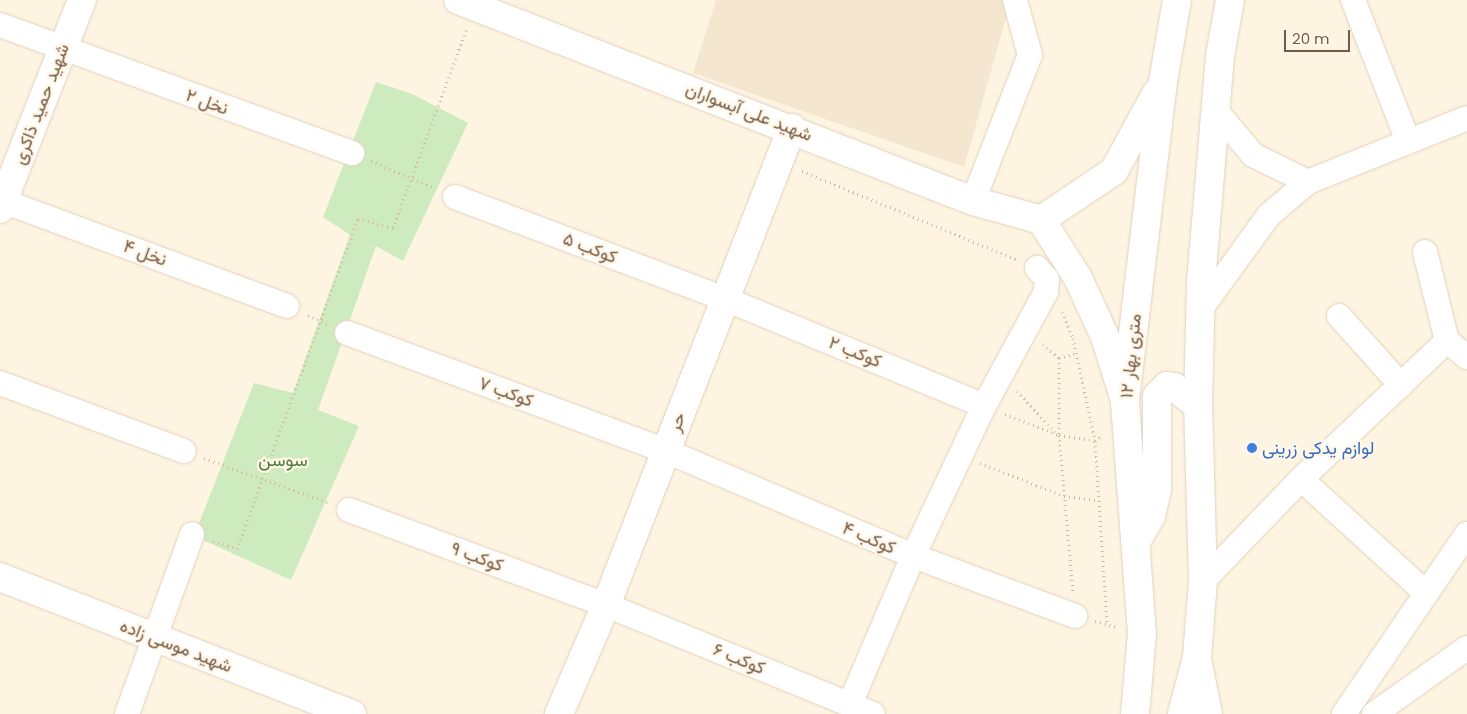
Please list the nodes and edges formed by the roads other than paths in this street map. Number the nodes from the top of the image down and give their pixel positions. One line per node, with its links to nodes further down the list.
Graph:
1 (82, 0): 8 (street, شهید حمید ذاکری)
2 (1016, 0): 17 (street)
3 (1177, 0): 9 (street, ۱۲ متری بهار)
4 (1230, 0): 10 (street)
5 (1353, 0): 13 (street)
6 (467, 3): 12 (street, شهید علی آبسواران)
7 (0, 25): 8 (street, نخل ۲)
8 (62, 50): 14 (street, نخل ۲); 18 (street, شهید حمید ذاکری)
9 (1163, 82): 19 (street); 31 (street, ۱۲ متری بهار)
10 (1216, 111): 15 (street); 24 (street)
11 (1467, 118): 13 (street)
12 (792, 128): 17 (street, شهید علی آبسواران); 22 (street, حر)
13 (1408, 141): 15 (street)
14 (352, 153)
15 (1308, 182): 24 (street)
16 (456, 197): 22 (street, کوکب ۵)
17 (973, 201): 19 (street, شهید علی آبسواران)
18 (1, 203): 23 (street, نخل ۴)
19 (1041, 220): 31 (street)
20 (1425, 252): 27 (street)
21 (1042, 273): 32 (street)
22 (726, 299): 32 (street, کوکب ۲); 35 (street, حر)
23 (287, 306)
24 (1200, 310): 33 (street)
25 (1339, 316): 30 (street)
26 (347, 333): 35 (street, کوکب ۷)
27 (1447, 341): 28 (street); 30 (street)
28 (1467, 357)
29 (0, 383): 34 (street)
30 (1401, 385): 36 (street)
31 (1125, 400): 40 (street, ۱۲ متری بهار)
32 (984, 406): 41 (street)
33 (1198, 406): 40 (street); 43 (street)
34 (184, 451)
35 (666, 451): 41 (street, کوکب ۴); 45 (street, حر)
36 (1301, 479): 43 (street); 44 (street)
37 (349, 510): 45 (street, کوکب ۹)
38 (192, 534): 47 (street)
39 (1467, 534): 44 (street)
40 (1136, 542): 55 (street, ۱۲ متری بهار)
41 (913, 556): 46 (street, کوکب ۴); 50 (street)
42 (0, 577): 47 (street, شهید موسی زاده)
43 (1203, 581): 49 (street)
44 (1426, 593): 58 (street)
45 (606, 605): 50 (street, کوکب ۶); 53 (street, حر)
46 (1075, 616)
47 (155, 637): 51 (street); 52 (street, شهید موسی زاده)
48 (1467, 648): 59 (street)
49 (1196, 657): 56 (street); 57 (street)
50 (850, 704): 54 (street, کوکب ۶)
51 (127, 714)
52 (352, 714)
53 (558, 714)
54 (873, 714)
55 (1135, 714)
56 (1182, 714)
57 (1208, 714)
58 (1344, 714)
59 (1374, 714)

